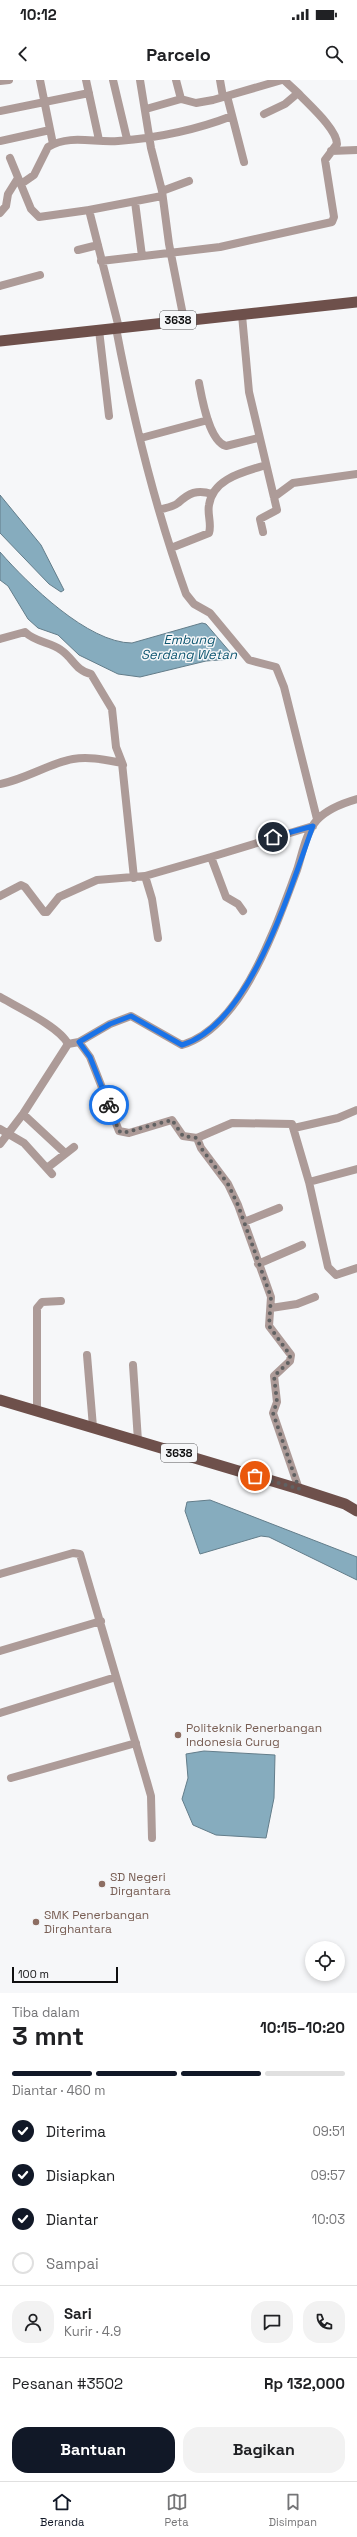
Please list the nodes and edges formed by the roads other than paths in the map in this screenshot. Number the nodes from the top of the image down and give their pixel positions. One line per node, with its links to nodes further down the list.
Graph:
1 (40, 80): 12 (street)
2 (86, 80): 8 (street)
3 (113, 80): 19 (street)
4 (140, 80): 13 (street)
5 (176, 80): 11 (street)
6 (220, 80): 10 (street)
7 (283, 80): 9 (street); 10 (street)
8 (89, 93): 12 (street); 20 (street)
9 (298, 93): 15 (street); 24 (street)
10 (225, 96): 11 (street); 16 (street)
11 (180, 99): 13 (street)
12 (44, 103): 14 (street); 17 (street)
13 (146, 109): 18 (street)
14 (0, 111)
15 (264, 114)
16 (232, 116): 18 (street); 26 (street)
17 (50, 130): 21 (street); 22 (street)
18 (148, 136): 19 (street); 29 (street)
19 (127, 139): 20 (street)
20 (99, 140): 22 (street)
21 (0, 141)
22 (53, 144): 27 (street)
23 (357, 150): 24 (street)
24 (331, 151): 35 (street)
25 (10, 158): 27 (street)
26 (244, 162)
27 (19, 181): 31 (street); 32 (street)
28 (189, 181): 29 (street)
29 (162, 194): 30 (street); 35 (street)
30 (135, 202): 31 (street); 36 (street)
31 (89, 210): 33 (street)
32 (0, 213)
33 (98, 245): 34 (street); 37 (street)
34 (78, 250)
35 (172, 254): 36 (street); 42 (street)
36 (142, 256): 37 (street)
37 (101, 261): 43 (street)
38 (40, 275): 39 (street)
39 (0, 286)
40 (357, 302): 41 (main road, 3638)
41 (242, 315): 42 (main road, 3638); 50 (street)
42 (184, 320): 43 (main road, 3638)
43 (118, 328): 44 (main road, 3638); 49 (street)
44 (99, 330): 45 (main road, 3638); 47 (street)
45 (0, 341)
46 (199, 383): 48 (street)
47 (108, 416)
48 (208, 420): 49 (street); 50 (street)
49 (141, 438): 55 (street)
50 (258, 438): 51 (street)
51 (266, 465): 53 (street); 54 (street)
52 (357, 474): 54 (street)
53 (212, 494): 55 (street); 57 (street)
54 (274, 497): 56 (street)
55 (159, 510): 57 (street)
56 (263, 532)
57 (171, 548): 62 (street)
58 (0, 639): 59 (street)
59 (123, 765): 60 (street); 65 (street)
60 (0, 784)
61 (357, 799): 62 (street)
62 (315, 823): 63 (street); 70 (street)
63 (211, 857): 64 (street); 67 (street)
64 (145, 876): 65 (street); 68 (street)
65 (134, 878): 66 (street)
66 (0, 896)
67 (243, 912)
68 (158, 938)
69 (0, 997): 71 (street)
70 (79, 1042): 71 (street); 77 (street)
71 (68, 1044): 73 (street)
72 (357, 1110): 74 (street)
73 (24, 1114): 76 (street); 80 (street)
74 (294, 1128): 77 (street); 82 (street)
75 (0, 1129): 76 (street)
76 (10, 1133): 78 (street); 80 (street)
77 (197, 1138): 84 (street)
78 (0, 1144)
79 (74, 1147): 80 (street)
80 (65, 1153)
81 (357, 1169): 82 (street)
82 (309, 1182): 87 (street)
83 (279, 1208): 84 (street)
84 (244, 1222): 86 (street)
85 (302, 1245): 86 (street)
86 (258, 1264): 90 (street)
87 (357, 1268)
88 (315, 1297): 90 (street)
89 (61, 1301): 94 (street)
90 (271, 1308): 97 (street)
91 (87, 1356): 95 (street)
92 (133, 1365): 96 (street)
93 (0, 1400): 94 (main road, 3638)
94 (37, 1410): 95 (main road, 3638)
95 (92, 1427): 96 (main road, 3638)
96 (138, 1441): 97 (main road, 3638)
97 (299, 1489): 98 (main road, 3638)
98 (357, 1511)
99 (0, 1574): 100 (street)
100 (100, 1621): 101 (street); 102 (street)
101 (0, 1651)
102 (116, 1677): 103 (street); 104 (street)
103 (0, 1714)
104 (136, 1743): 105 (street); 106 (street)
105 (11, 1778)
106 (152, 1838)

